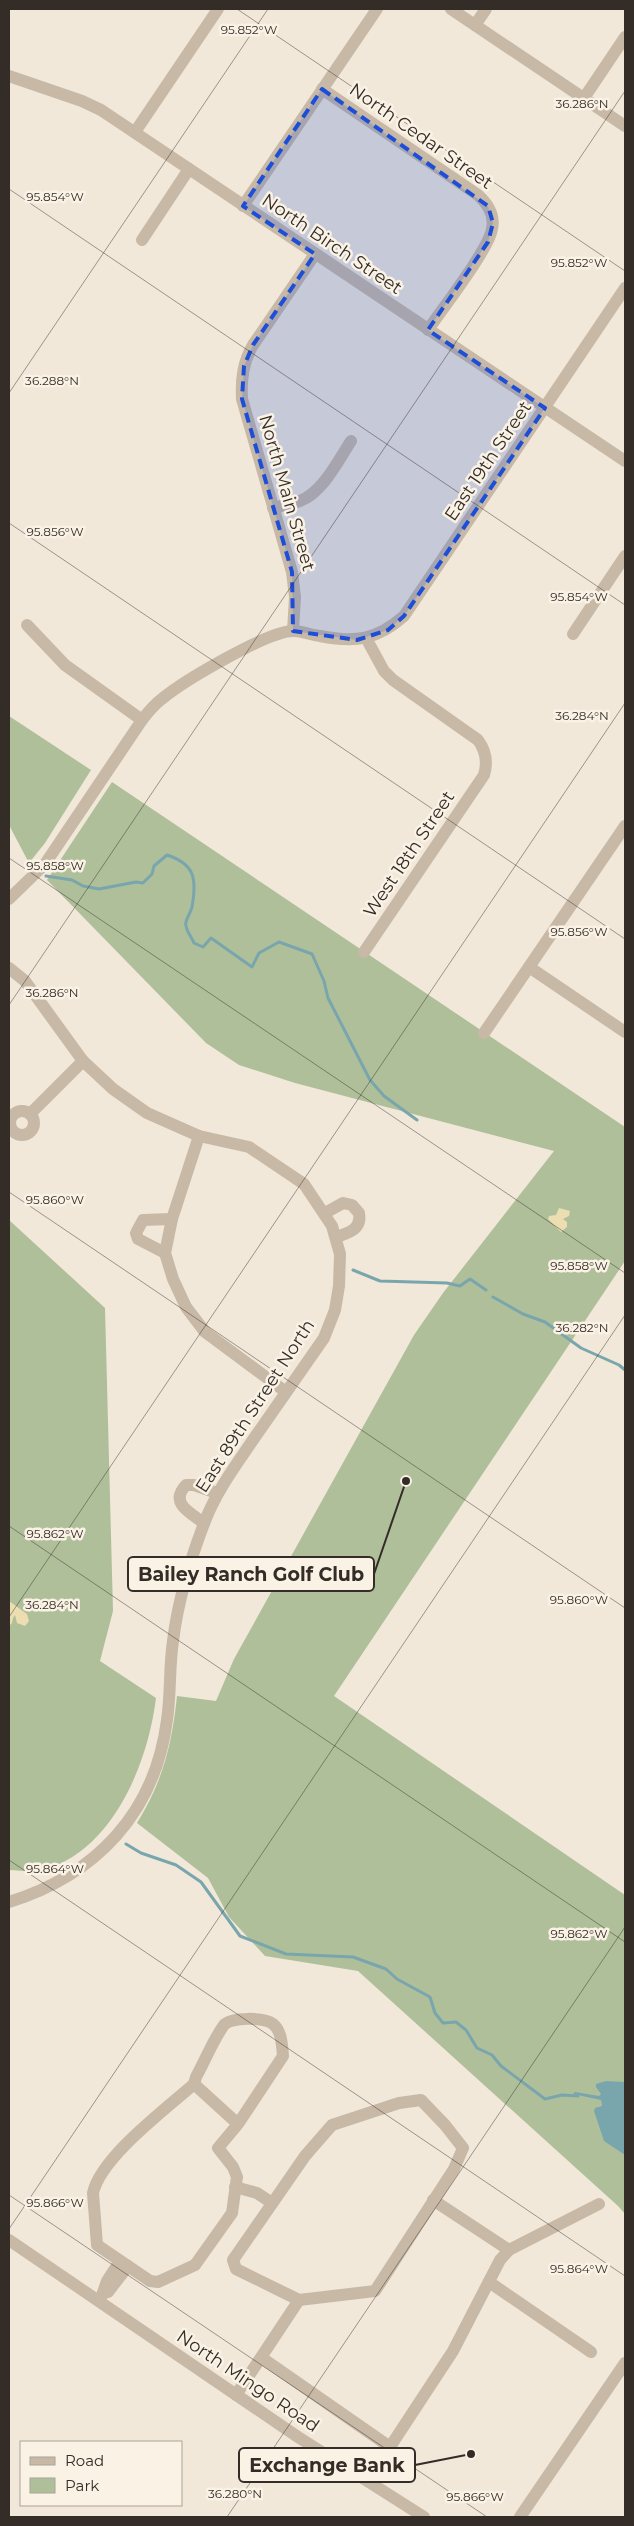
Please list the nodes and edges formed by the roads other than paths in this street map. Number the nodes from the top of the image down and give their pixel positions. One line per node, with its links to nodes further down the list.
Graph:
1 (218, 9): 11 (street)
2 (377, 9): 8 (street)
3 (450, 9): 5 (street)
4 (486, 9): 5 (street)
5 (475, 25): 9 (street)
6 (625, 37): 9 (street)
7 (9, 76): 11 (street, North Birch Street)
8 (322, 89): 13 (street); 17 (street, North Cedar Street)
9 (584, 98): 10 (street)
10 (625, 126)
11 (134, 132): 12 (street, North Birch Street)
12 (189, 169): 13 (street, North Birch Street); 14 (street)
13 (243, 206): 15 (street, North Birch Street)
14 (142, 240)
15 (315, 254): 17 (street, North Birch Street); 21 (street, North Main Street)
16 (624, 294): 18 (street, East 19th Street)
17 (428, 330): 18 (street, North Birch Street)
18 (546, 408): 20 (street, North Birch Street); 26 (street, East 19th Street)
19 (351, 441): 21 (street)
20 (625, 461)
21 (273, 508): 24 (street, North Main Street)
22 (625, 556): 25 (street)
23 (27, 625): 27 (street)
24 (293, 631): 26 (street, East 19th Street); 27 (street)
25 (573, 634)
26 (366, 638): 30 (street, West 18th Street)
27 (142, 720): 29 (street)
28 (625, 826): 31 (street)
29 (9, 899)
30 (364, 952)
31 (528, 967): 33 (street); 34 (street)
32 (9, 968): 35 (street, East 89th Street North)
33 (625, 1032)
34 (484, 1033)
35 (83, 1061): 36 (street); 37 (street, East 89th Street North)
36 (30, 1114)
37 (199, 1136): 38 (street, East 89th Street North); 39 (street)
38 (325, 1212): 40 (street, East 89th Street North); 40 (street)
39 (172, 1219): 41 (street); 41 (street)
40 (336, 1237): 42 (street, East 89th Street North)
41 (165, 1253): 42 (street)
42 (286, 1392): 43 (street, East 89th Street North)
43 (217, 1493): 44 (street, East 89th Street North); 44 (street)
44 (204, 1523): 45 (street, East 89th Street North)
45 (9, 1902)
46 (194, 2084): 47 (street); 47 (street); 54 (street)
47 (238, 2124): 48 (street)
48 (236, 2187): 50 (street); 54 (street)
49 (433, 2200): 50 (street); 53 (street); 56 (street)
50 (272, 2203): 56 (street)
51 (599, 2204): 53 (street)
52 (9, 2240): 57 (street, North Mingo Road)
53 (509, 2250): 55 (street)
54 (124, 2263): 57 (street)
55 (489, 2282): 58 (street); 59 (street)
56 (299, 2300): 59 (street)
57 (100, 2301): 61 (street, North Mingo Road)
58 (590, 2352)
59 (262, 2358): 61 (street)
60 (625, 2363): 63 (street)
61 (236, 2395): 62 (street, North Mingo Road)
62 (424, 2517)
63 (520, 2517)

